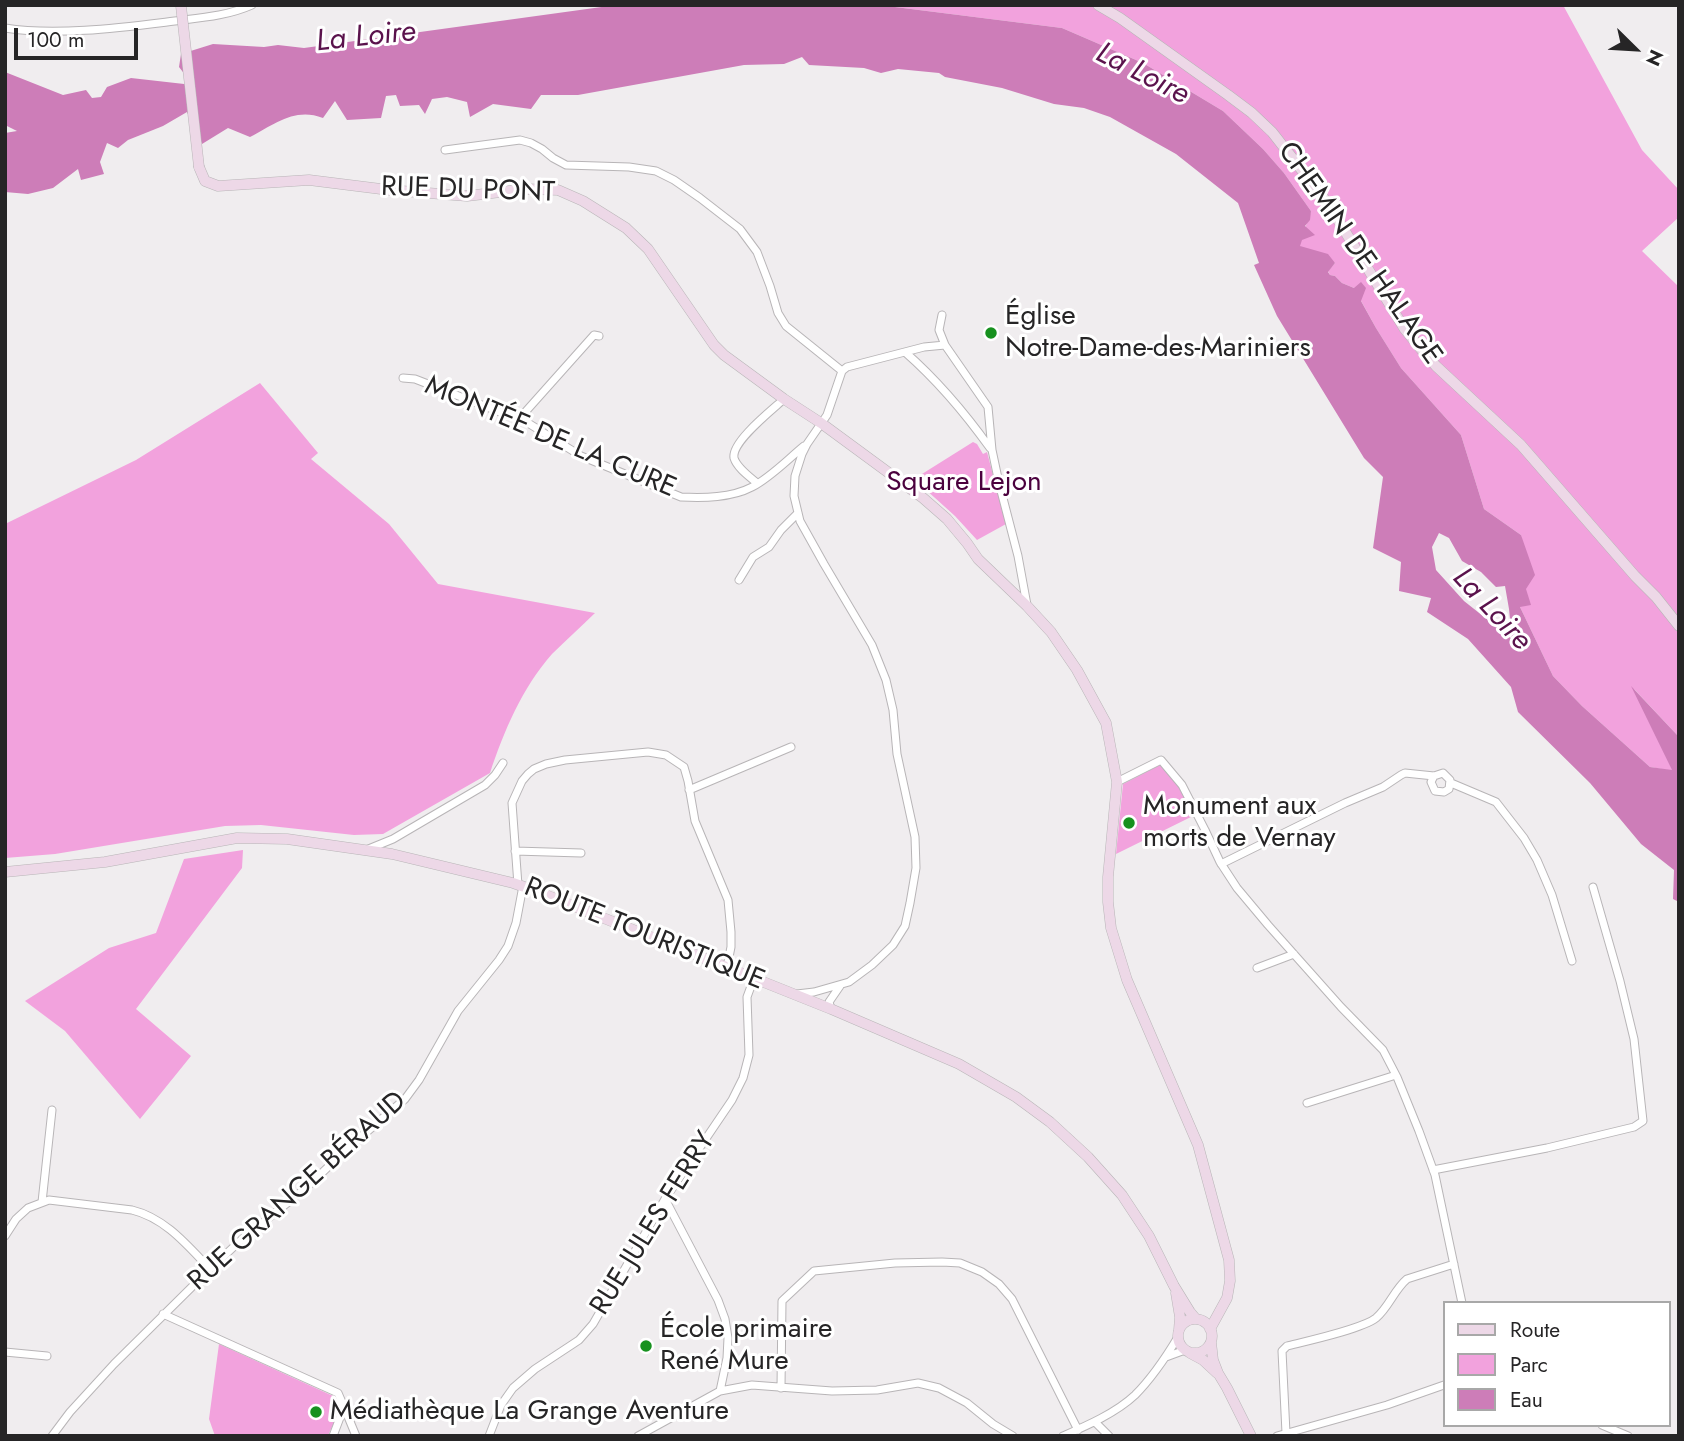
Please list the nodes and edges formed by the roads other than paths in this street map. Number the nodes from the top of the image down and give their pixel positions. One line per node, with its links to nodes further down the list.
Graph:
1 (252, 5): 4 (street)
2 (1097, 5): 21 (street, CHEMIN DE HALAGE)
3 (181, 6): 12 (street, RUE DU PONT, bridge)
4 (5, 28)
5 (445, 150): 10 (street)
6 (942, 315): 8 (street)
7 (599, 336): 13 (street)
8 (945, 345): 9 (street); 16 (street)
9 (905, 352): 10 (street); 16 (street)
10 (842, 370): 14 (street)
11 (403, 378): 13 (street, MONTÉE DE LA CURE)
12 (784, 399): 14 (street, RUE DU PONT); 17 (street)
13 (519, 419): 17 (street, MONTÉE DE LA CURE)
14 (821, 423): 15 (street); 20 (street, RUE DU PONT)
15 (807, 444): 17 (street, MONTÉE DE LA CURE); 18 (street)
16 (992, 450): 20 (street)
17 (757, 483)
18 (798, 513): 19 (street); 40 (street)
19 (739, 580)
20 (1027, 606): 25 (street, RUE DU PONT)
21 (1679, 625)
22 (791, 747): 27 (street)
23 (503, 763): 28 (street)
24 (1434, 776): 26 (street); 26 (street); 31 (street)
25 (1117, 782): 31 (street); 53 (street, RUE DU PONT)
26 (1451, 783): 36 (street)
27 (689, 790): 29 (street, RUE GRANGE BÉRAUD); 37 (street, RUE GRANGE BÉRAUD)
28 (365, 850): 32 (street, ROUTE TOURISTIQUE); 33 (street, ROUTE TOURISTIQUE)
29 (515, 851): 30 (street); 33 (street, RUE GRANGE BÉRAUD)
30 (581, 853)
31 (1221, 864): 35 (street)
32 (5, 872)
33 (520, 886): 37 (street, ROUTE TOURISTIQUE); 51 (street, RUE GRANGE BÉRAUD)
34 (1593, 887): 46 (street)
35 (1294, 954): 38 (street); 43 (street)
36 (1572, 961)
37 (727, 967): 39 (street, ROUTE TOURISTIQUE)
38 (1257, 968)
39 (754, 978): 41 (street, ROUTE TOURISTIQUE); 47 (street, RUE JULES FERRY)
40 (840, 986): 41 (street); 42 (street)
41 (792, 994): 42 (street, ROUTE TOURISTIQUE)
42 (831, 1009): 52 (street, ROUTE TOURISTIQUE)
43 (1396, 1074): 44 (street); 46 (street)
44 (1307, 1103)
45 (52, 1110): 48 (street)
46 (1433, 1170): 50 (street)
47 (665, 1199): 67 (street); 76 (street, RUE JULES FERRY)
48 (42, 1202): 49 (street); 51 (street)
49 (5, 1236)
50 (1454, 1264): 54 (street); 72 (street)
51 (210, 1269): 55 (street, RUE GRANGE BÉRAUD)
52 (1174, 1286): 56 (street, ROUTE TOURISTIQUE); 58 (street, ROUTE TOURISTIQUE)
53 (1227, 1298): 56 (street); 57 (street)
54 (1462, 1301)
55 (163, 1314): 68 (street); 73 (street, RUE GRANGE BÉRAUD)
56 (1198, 1320): 57 (street); 58 (street)
57 (1210, 1329): 59 (street)
58 (1179, 1334): 60 (street); 63 (street)
59 (1211, 1342): 60 (street); 64 (street)
60 (1187, 1351): 63 (street); 64 (street)
61 (5, 1352): 62 (street)
62 (47, 1356)
63 (1165, 1357): 69 (street)
64 (1218, 1373): 81 (street)
65 (1442, 1386): 72 (street)
66 (781, 1388): 67 (street); 71 (street); 78 (street)
67 (720, 1391): 77 (street)
68 (344, 1407): 74 (street); 75 (street)
69 (1095, 1422): 71 (street); 80 (street)
70 (1607, 1427): 82 (street)
71 (1078, 1430): 79 (street)
72 (1282, 1435)
73 (52, 1436)
74 (332, 1436)
75 (356, 1436)
76 (489, 1436)
77 (638, 1436)
78 (1013, 1436)
79 (1063, 1436)
80 (1109, 1436)
81 (1251, 1436)
82 (1628, 1436)

